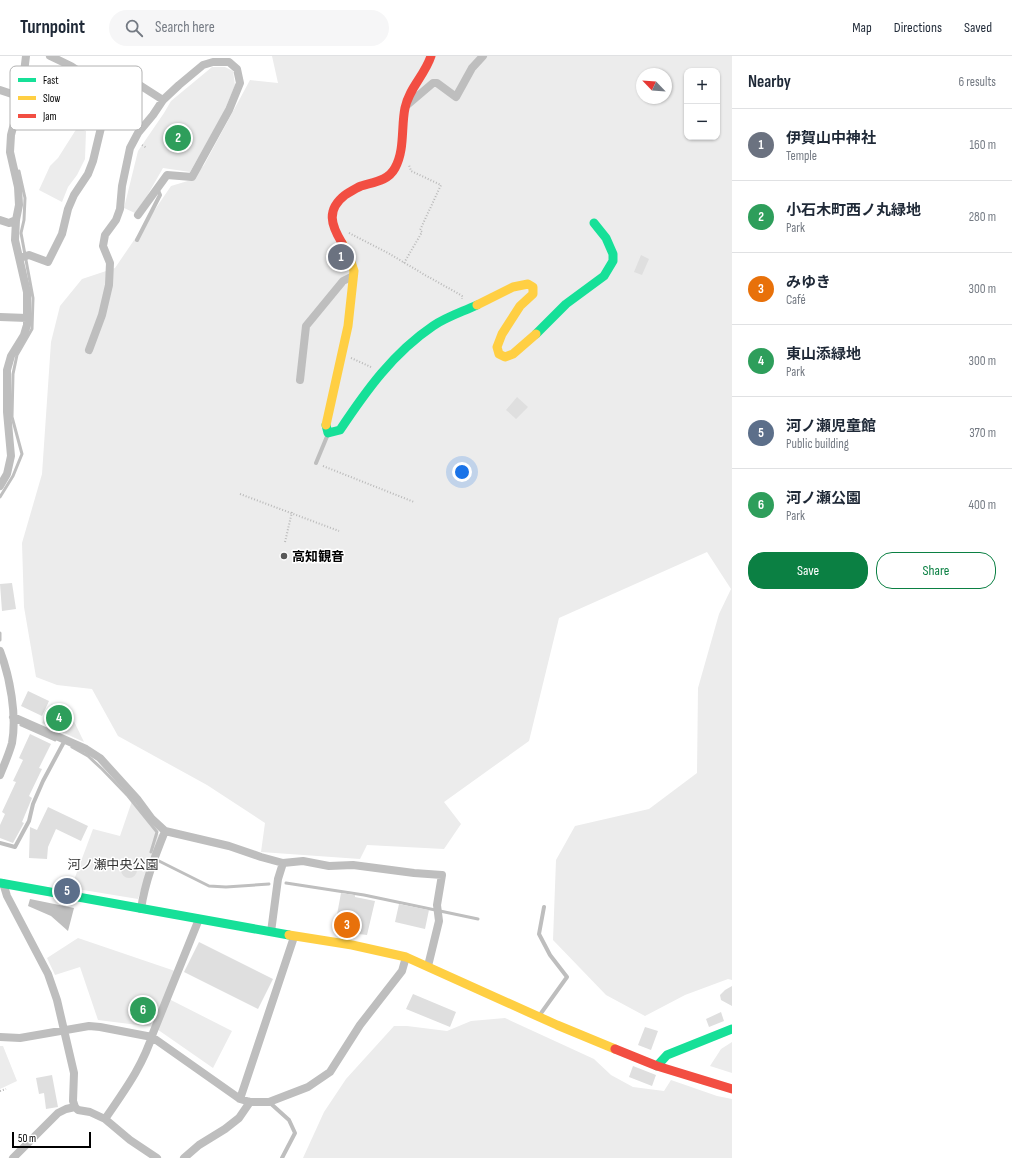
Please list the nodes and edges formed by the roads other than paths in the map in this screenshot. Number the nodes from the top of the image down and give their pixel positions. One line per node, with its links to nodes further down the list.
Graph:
1 (26, 56): 5 (street)
2 (50, 56): 6 (street)
3 (431, 56): 11 (street)
4 (483, 56): 11 (street)
5 (25, 66)
6 (71, 66)
7 (142, 87): 10 (street)
8 (0, 90): 9 (street)
9 (10, 94)
10 (163, 100): 12 (street); 16 (street)
11 (405, 107): 23 (street)
12 (142, 128)
13 (13, 130): 19 (street)
14 (100, 130): 22 (street)
15 (140, 130): 26 (street)
16 (157, 188): 17 (street); 21 (lane)
17 (138, 215)
18 (0, 220): 19 (street)
19 (16, 220): 22 (street)
20 (594, 223): 28 (street)
21 (137, 240)
22 (24, 256): 25 (street)
23 (353, 276): 27 (street); 28 (street)
24 (0, 317): 25 (street)
25 (27, 318): 30 (street)
26 (89, 350)
27 (300, 380)
28 (328, 433): 29 (lane)
29 (316, 463)
30 (0, 486)
31 (0, 651): 32 (street)
32 (14, 717): 33 (street); 34 (street)
33 (65, 740): 35 (street); 36 (lane)
34 (0, 775)
35 (165, 831): 37 (street); 40 (street)
36 (0, 843)
37 (283, 863): 42 (street); 45 (street)
38 (2, 883): 40 (street); 48 (street)
39 (544, 907): 46 (lane)
40 (141, 909): 41 (street)
41 (199, 919): 42 (street); 50 (street)
42 (271, 932): 44 (street)
43 (293, 940): 53 (street)
44 (406, 957): 45 (street); 55 (street)
45 (428, 966): 46 (street)
46 (539, 1017): 51 (street)
47 (732, 1029): 51 (street)
48 (64, 1030): 49 (street); 50 (street); 56 (street)
49 (0, 1037)
50 (152, 1037): 53 (street); 57 (street)
51 (657, 1066): 52 (street)
52 (732, 1089)
53 (240, 1099): 54 (street)
54 (250, 1102): 55 (street); 60 (street)
55 (269, 1102): 61 (lane)
56 (75, 1107): 57 (street); 58 (street)
57 (104, 1119): 59 (street)
58 (13, 1158)
59 (157, 1158)
60 (184, 1158)
61 (282, 1158)

